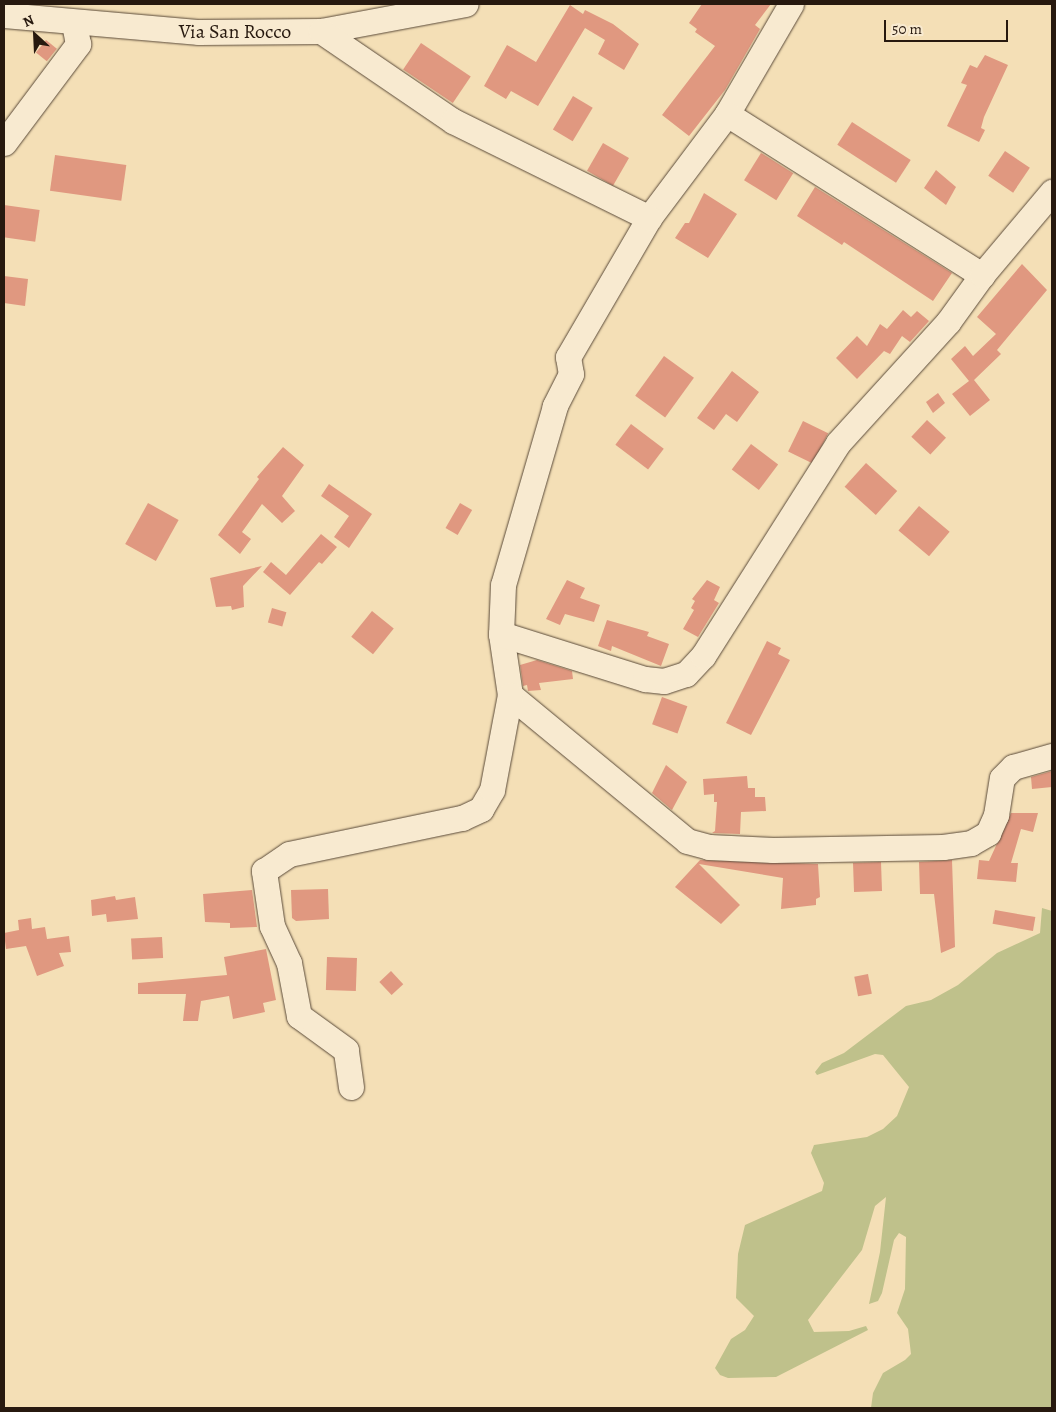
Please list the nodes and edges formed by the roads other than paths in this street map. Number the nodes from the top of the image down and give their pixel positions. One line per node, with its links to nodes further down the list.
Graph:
1 (465, 4): 5 (street, Via San Rocco)
2 (791, 4): 6 (street)
3 (4, 15): 4 (street, Via San Rocco)
4 (74, 24): 5 (street, Via San Rocco); 7 (street)
5 (321, 31): 9 (street)
6 (727, 114): 9 (street); 10 (street)
7 (4, 144)
8 (1052, 192): 10 (street)
9 (649, 218): 11 (street)
10 (982, 275): 11 (street)
11 (501, 634): 12 (street)
12 (510, 695): 13 (street); 14 (street)
13 (1052, 756)
14 (351, 1086)

